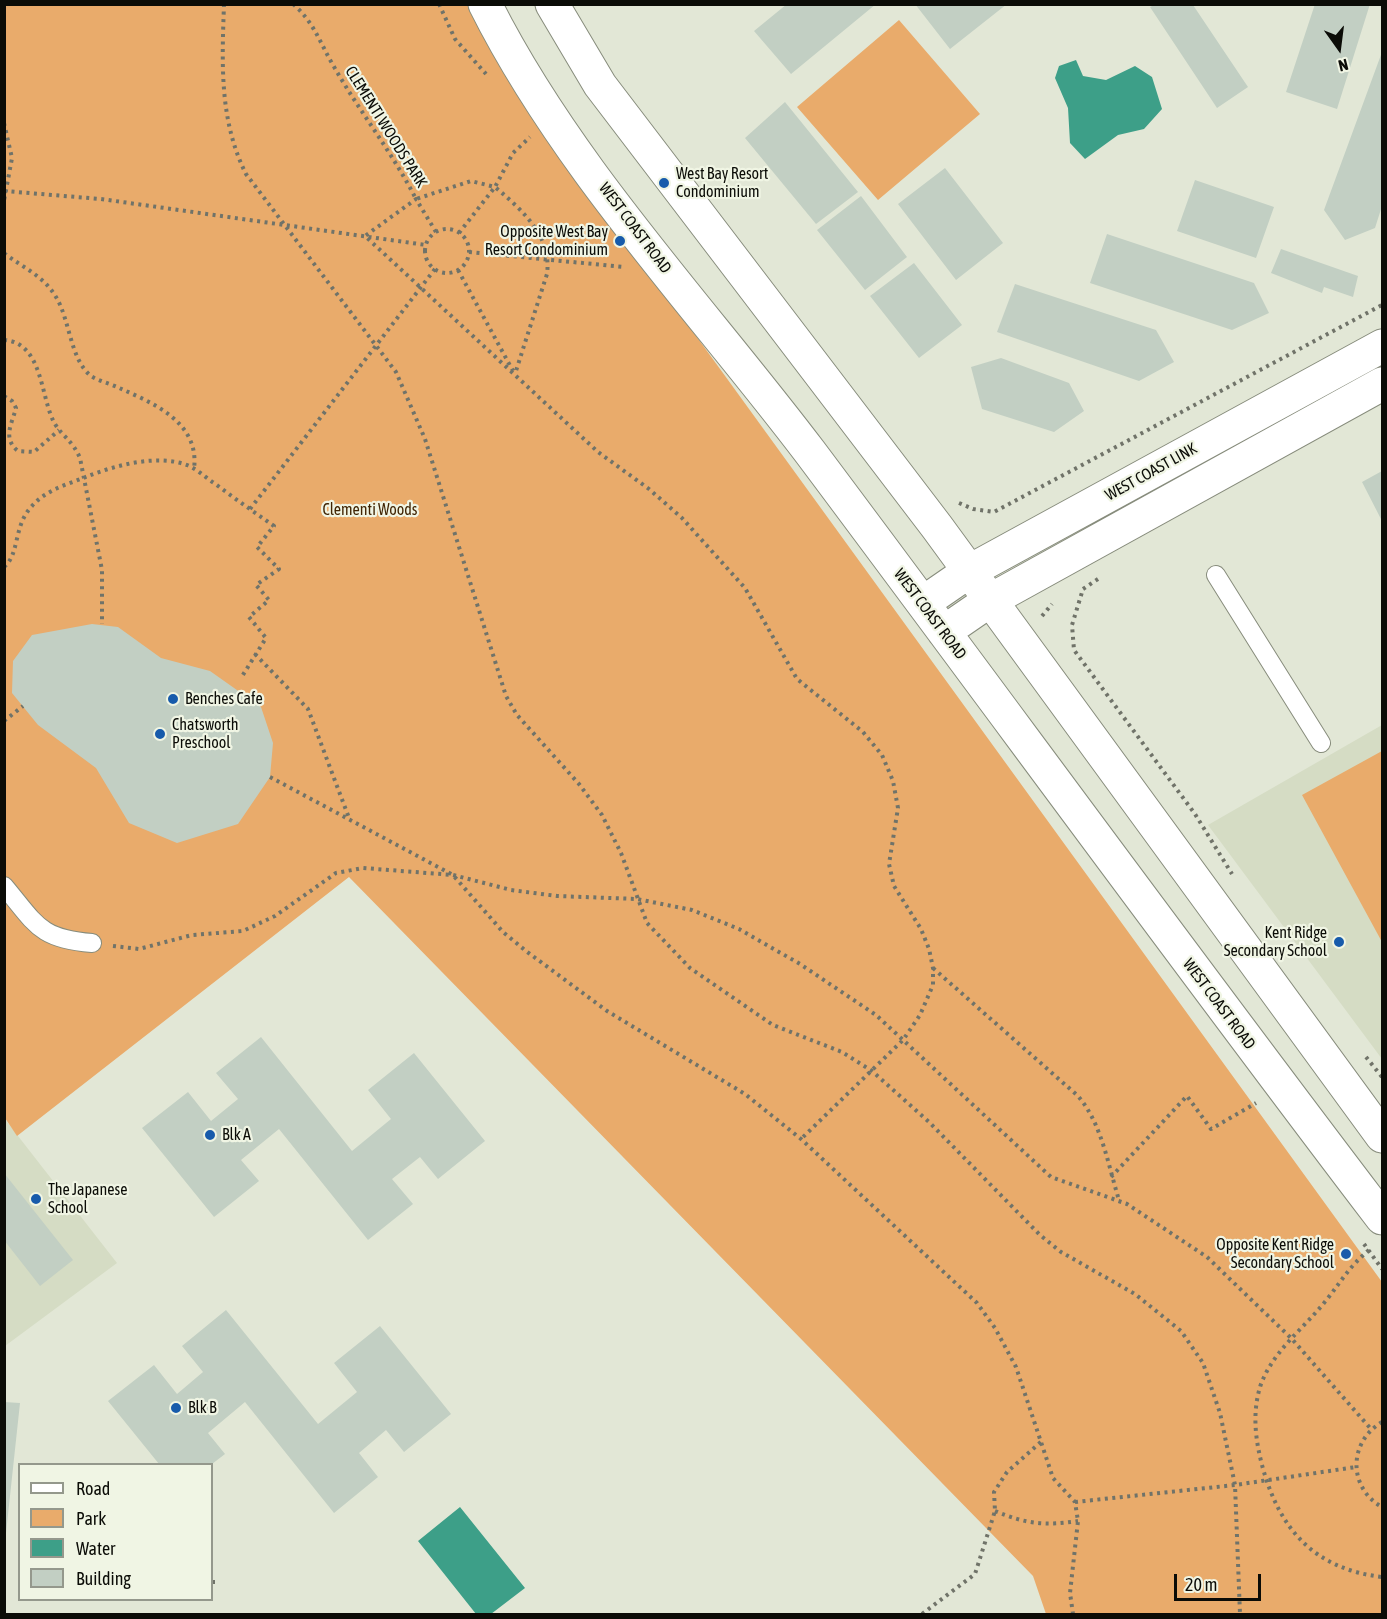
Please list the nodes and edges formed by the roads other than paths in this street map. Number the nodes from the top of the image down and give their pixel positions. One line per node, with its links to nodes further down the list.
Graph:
1 (485, 4): 8 (main road, WEST COAST ROAD)
2 (552, 4): 5 (main road)
3 (1383, 346): 5 (main road, WEST COAST LINK)
4 (1383, 384): 7 (main road)
5 (968, 572): 7 (main road); 8 (main road, WEST COAST LINK)
6 (1216, 575): 10 (lane)
7 (989, 601): 9 (main road); 13 (main road)
8 (923, 603): 9 (main road, WEST COAST ROAD)
9 (944, 632): 14 (main road, WEST COAST ROAD)
10 (1321, 743)
11 (4, 886): 12 (lane)
12 (92, 943)
13 (1383, 1136)
14 (1383, 1218)

